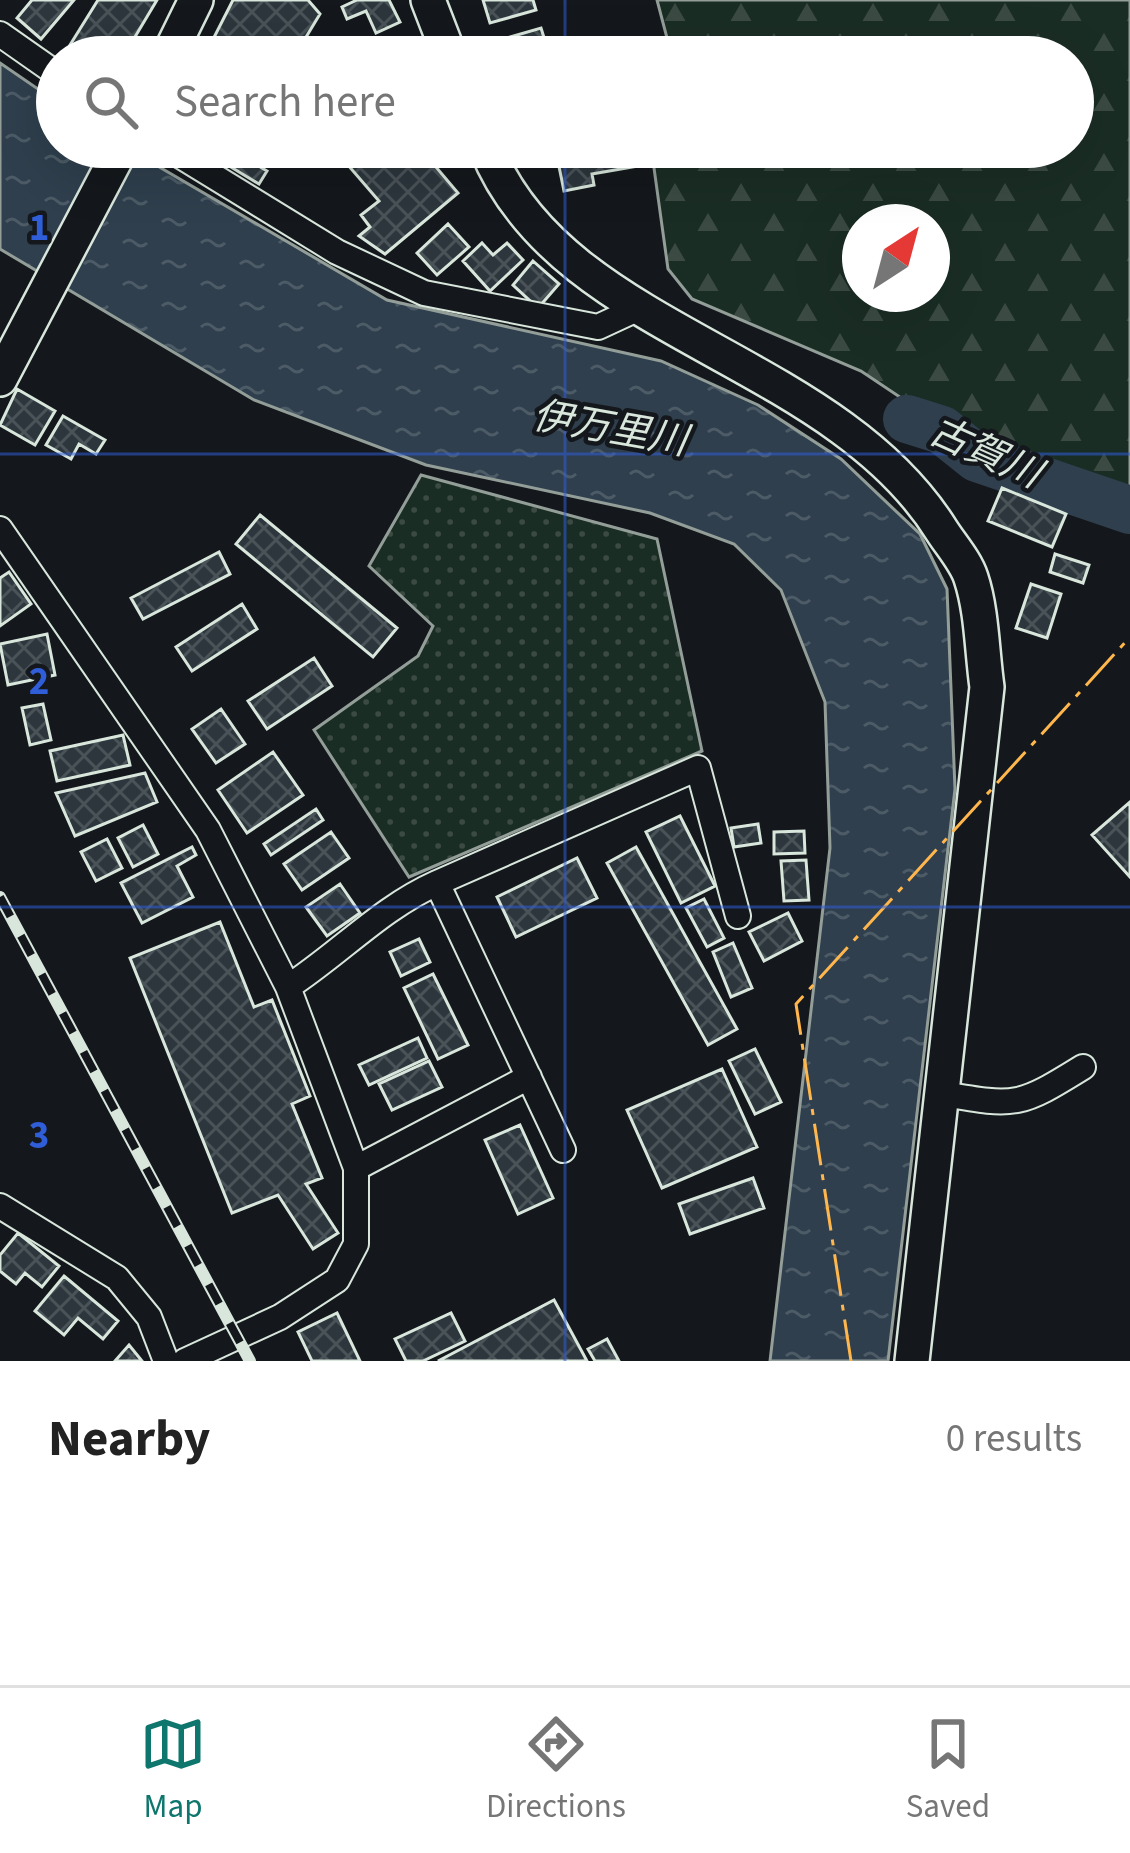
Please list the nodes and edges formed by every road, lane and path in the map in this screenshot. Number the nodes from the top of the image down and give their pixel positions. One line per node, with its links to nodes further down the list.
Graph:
1 (196, 0): 4 (street)
2 (428, 0): 5 (street)
3 (0, 34): 6 (street)
4 (178, 36)
5 (442, 36)
6 (36, 59)
7 (111, 168): 11 (street)
8 (200, 168): 10 (street)
9 (499, 168): 10 (street)
10 (639, 308): 18 (street)
11 (0, 379)
12 (0, 529): 15 (street)
13 (437, 883): 14 (street); 15 (street); 17 (street)
14 (738, 916)
15 (288, 987): 20 (street)
16 (1083, 1067): 18 (street)
17 (529, 1077): 19 (street); 20 (street)
18 (944, 1094): 24 (street)
19 (562, 1150)
20 (356, 1168): 23 (street)
21 (0, 1206): 22 (street)
22 (166, 1361)
23 (185, 1361)
24 (912, 1361)

